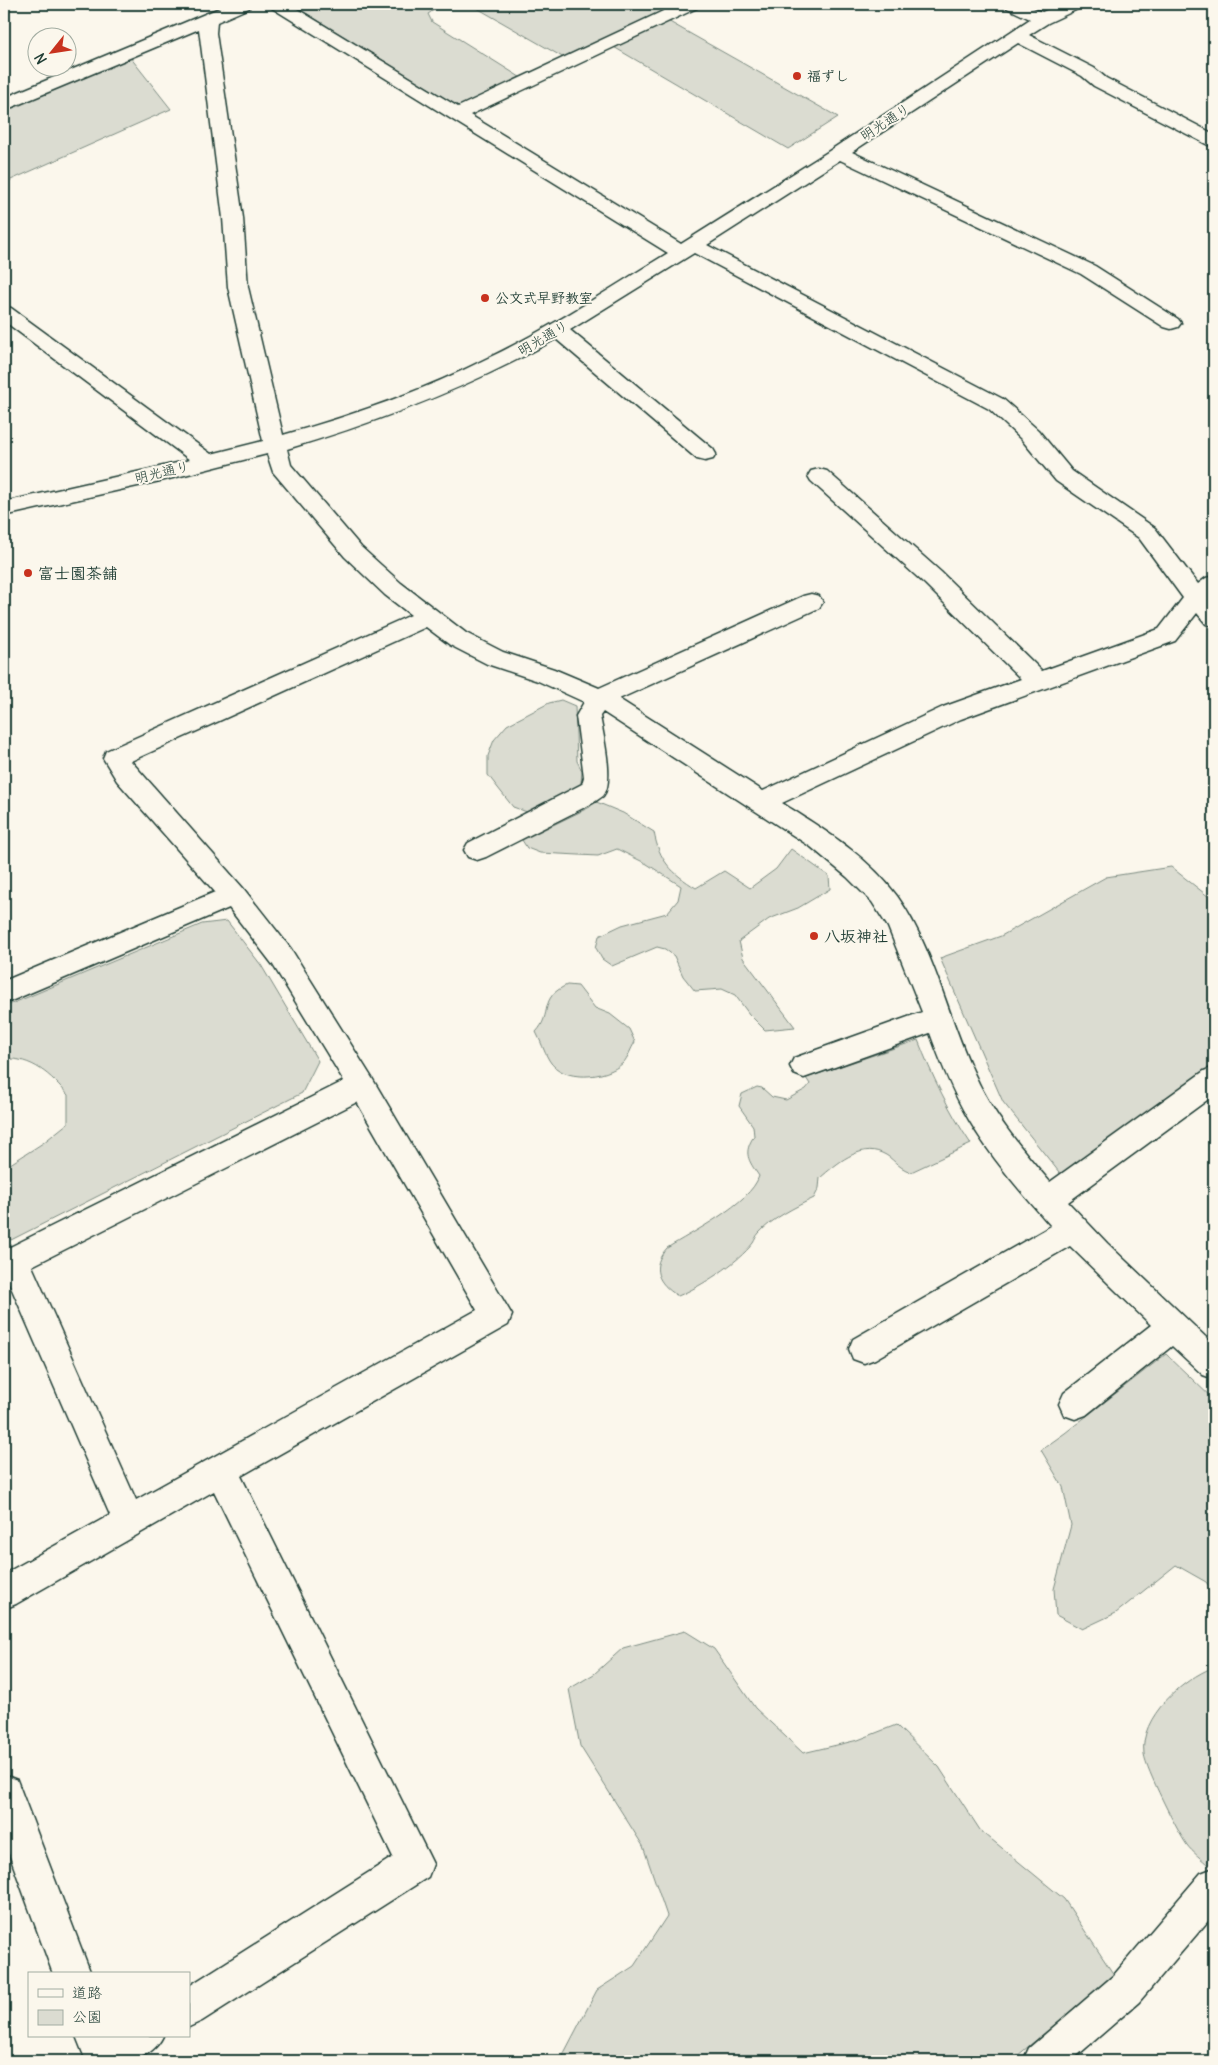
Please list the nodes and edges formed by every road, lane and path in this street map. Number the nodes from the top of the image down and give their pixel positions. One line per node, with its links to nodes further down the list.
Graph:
1 (278, 4): 9 (street)
2 (691, 4): 9 (street)
3 (1013, 4): 6 (street)
4 (1074, 4): 6 (street, 明光通り)
5 (223, 9): 8 (street); 16 (street)
6 (1042, 19): 7 (street, 明光通り)
7 (1018, 36): 10 (street); 11 (street, 明光通り)
8 (4, 104)
9 (457, 114): 12 (street)
10 (1214, 141)
11 (837, 152): 12 (street, 明光通り); 14 (street)
12 (688, 249): 15 (street, 明光通り); 21 (street)
13 (4, 312): 18 (street)
14 (1171, 323)
15 (558, 330): 16 (street, 明光通り); 17 (street)
16 (274, 446): 18 (street, 明光通り); 23 (street)
17 (705, 454)
18 (206, 461): 20 (street, 明光通り)
19 (818, 476): 25 (street)
20 (4, 509)
21 (1205, 591): 24 (street); 25 (street)
22 (811, 602): 26 (street)
23 (427, 617): 26 (street); 29 (street)
24 (1214, 618)
25 (1038, 681): 27 (street)
26 (599, 698): 27 (street); 28 (street)
27 (762, 802): 31 (street)
28 (477, 850)
29 (234, 895): 30 (street); 34 (street)
30 (4, 993)
31 (939, 1018): 32 (street); 35 (street)
32 (804, 1066)
33 (1214, 1079): 35 (street)
34 (362, 1086): 37 (street); 42 (street)
35 (1048, 1200): 36 (street)
36 (1074, 1228): 38 (street); 39 (street)
37 (9, 1261): 43 (street)
38 (1173, 1326): 40 (street); 41 (street)
39 (864, 1349)
40 (1214, 1365)
41 (1075, 1404)
42 (220, 1469): 43 (street); 48 (street)
43 (129, 1521): 44 (street)
44 (4, 1592)
45 (4, 1793): 47 (street)
46 (1214, 1886): 51 (street)
47 (71, 1972)
48 (190, 2007)
49 (96, 2038): 50 (street)
50 (141, 2038)
51 (1042, 2061)

